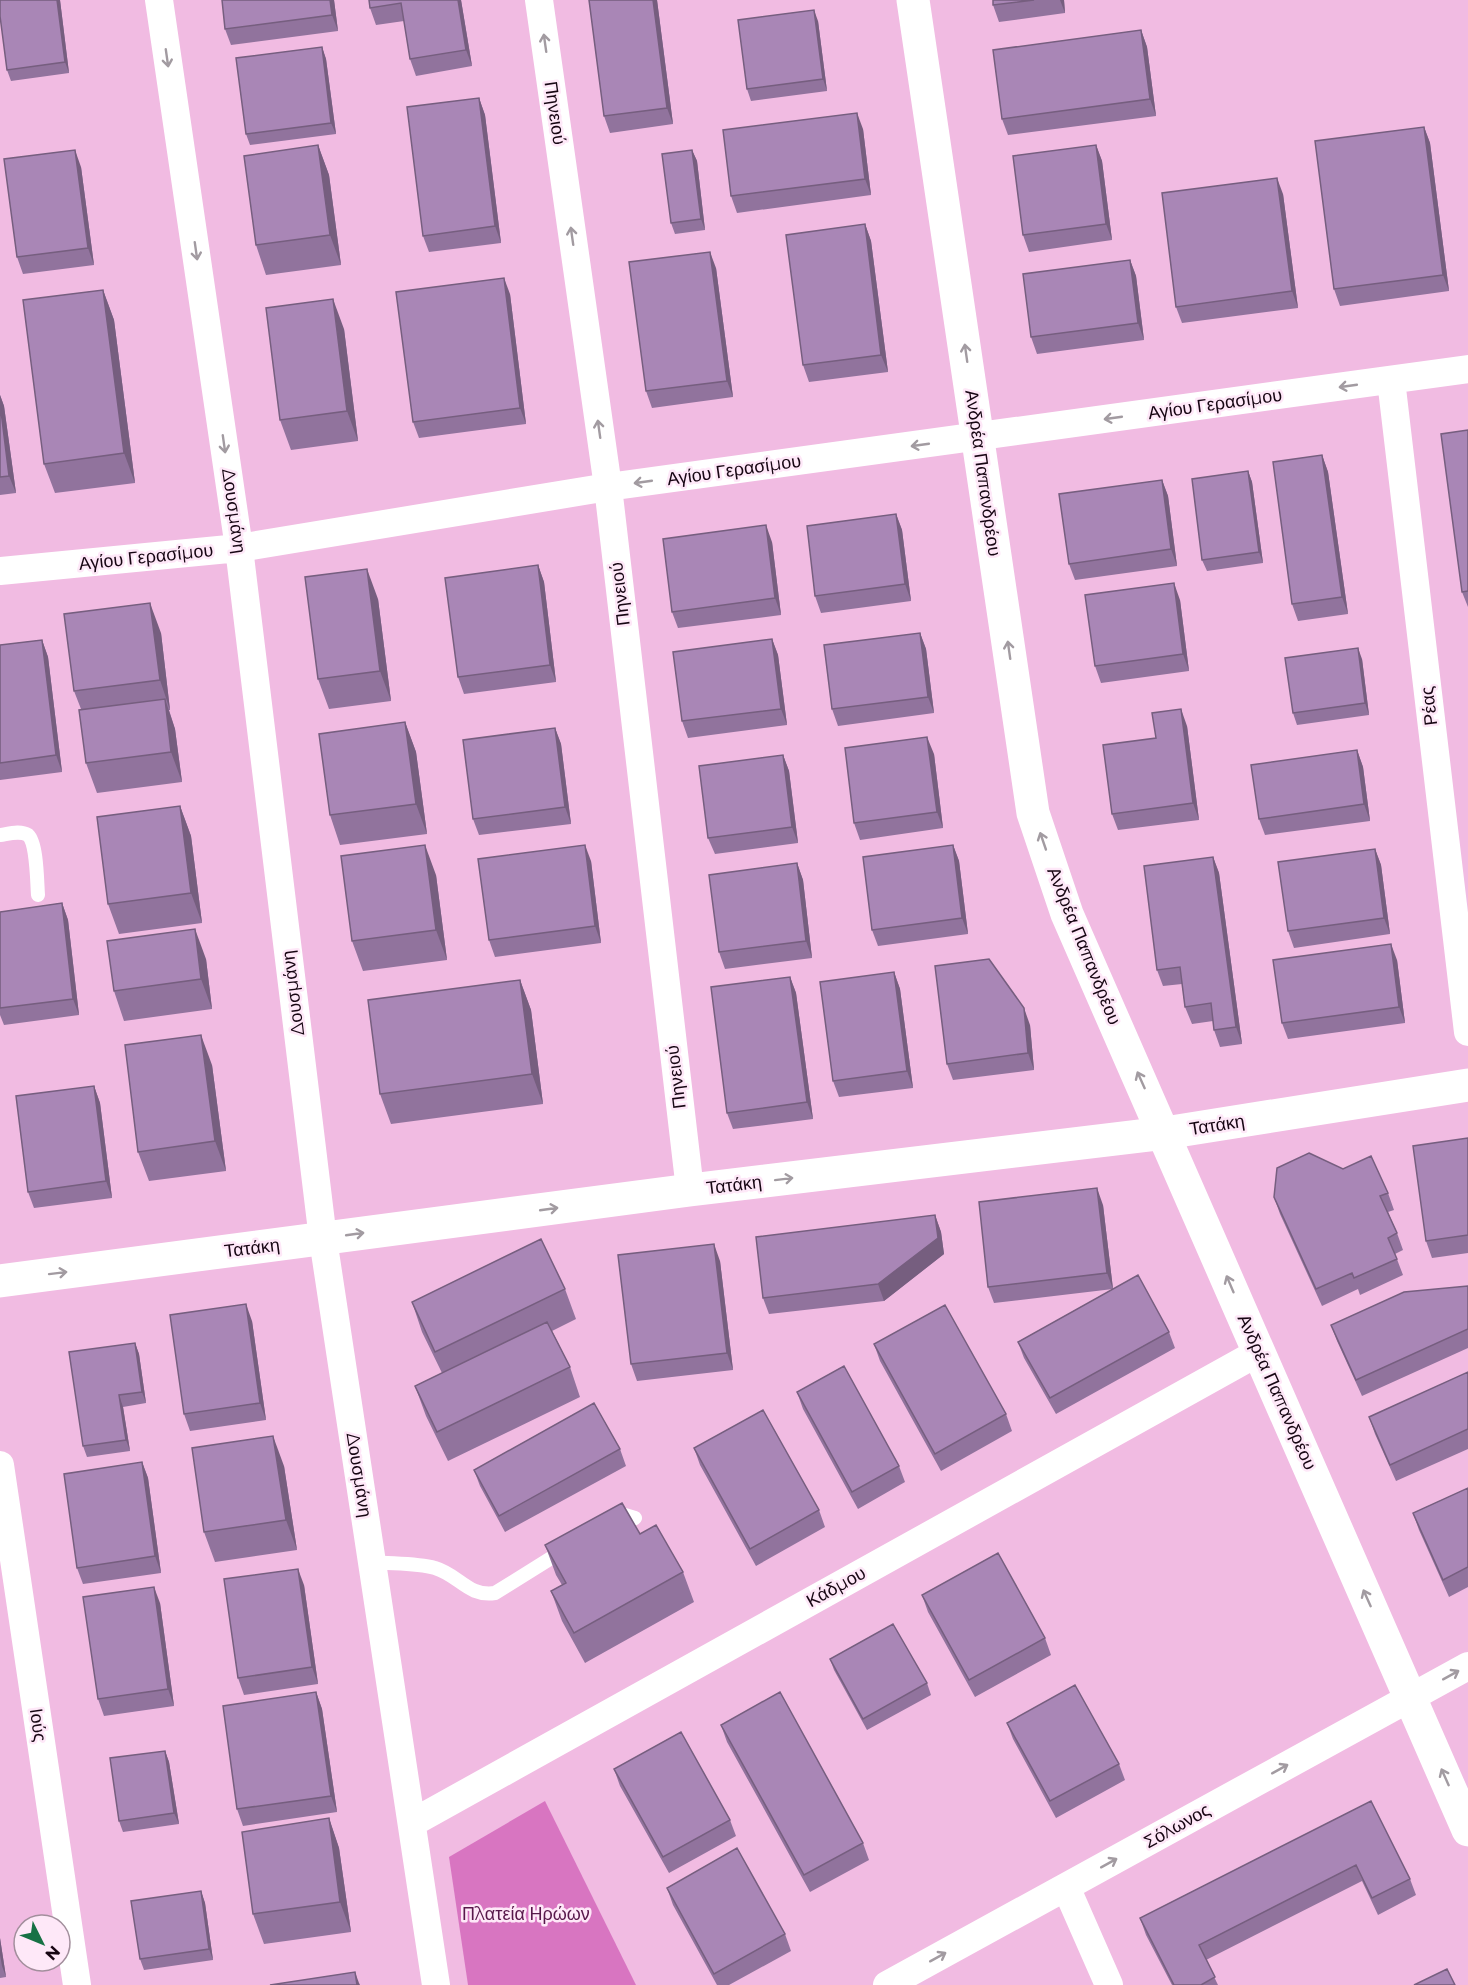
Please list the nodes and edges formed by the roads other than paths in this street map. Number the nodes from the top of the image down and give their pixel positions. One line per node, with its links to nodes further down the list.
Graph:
1 (159, 0): 8 (street, Δουσμάνη, one-way to 8)
2 (539, 0): 7 (street, Πηνειού, one-way to 2)
3 (913, 0): 6 (street, Ανδρέα Παπανδρέου, one-way to 3)
4 (1468, 369): 5 (street, Αγίου Γερασίμου)
5 (1391, 380): 6 (street, Αγίου Γερασίμου, one-way to 6); 12 (street, Ρέας)
6 (978, 437): 7 (street, Αγίου Γερασίμου, one-way to 7); 14 (street, Ανδρέα Παπανδρέου, one-way to 6)
7 (608, 487): 8 (street, Αγίου Γερασίμου); 15 (street, Πηνειού)
8 (239, 548): 9 (street, Αγίου Γερασίμου); 16 (street, Δουσμάνη)
9 (0, 571)
10 (0, 835): 11 (lane)
11 (38, 895)
12 (1468, 1032)
13 (1468, 1085): 14 (street, Τατάκη)
14 (1165, 1133): 15 (street, Τατάκη, one-way to 14); 18 (street, Ανδρέα Παπανδρέου, one-way to 14)
15 (690, 1190): 16 (street, Τατάκη, one-way to 15)
16 (323, 1239): 17 (street, Τατάκη, one-way to 16); 23 (street, Δουσμάνη)
17 (0, 1281)
18 (1259, 1352): 25 (street, Ανδρέα Παπανδρέου, one-way to 18); 26 (street, Κάδμου)
19 (0, 1464): 29 (street, Ιούς)
20 (635, 1518): 21 (lane)
21 (605, 1524)
22 (575, 1542): 23 (lane)
23 (373, 1562): 26 (street, Δουσμάνη)
24 (1468, 1666): 25 (street, Σόλωνος, one-way to 24)
25 (1410, 1698): 27 (street, Ανδρέα Παπανδρέου, one-way to 25); 28 (street, Σόλωνος, one-way to 25)
26 (412, 1823): 30 (street, Δουσμάνη)
27 (1468, 1830)
28 (1066, 1887): 31 (street, Σόλωνος, one-way to 28); 32 (street)
29 (77, 1985)
30 (436, 1985)
31 (887, 1985)
32 (1109, 1985)

